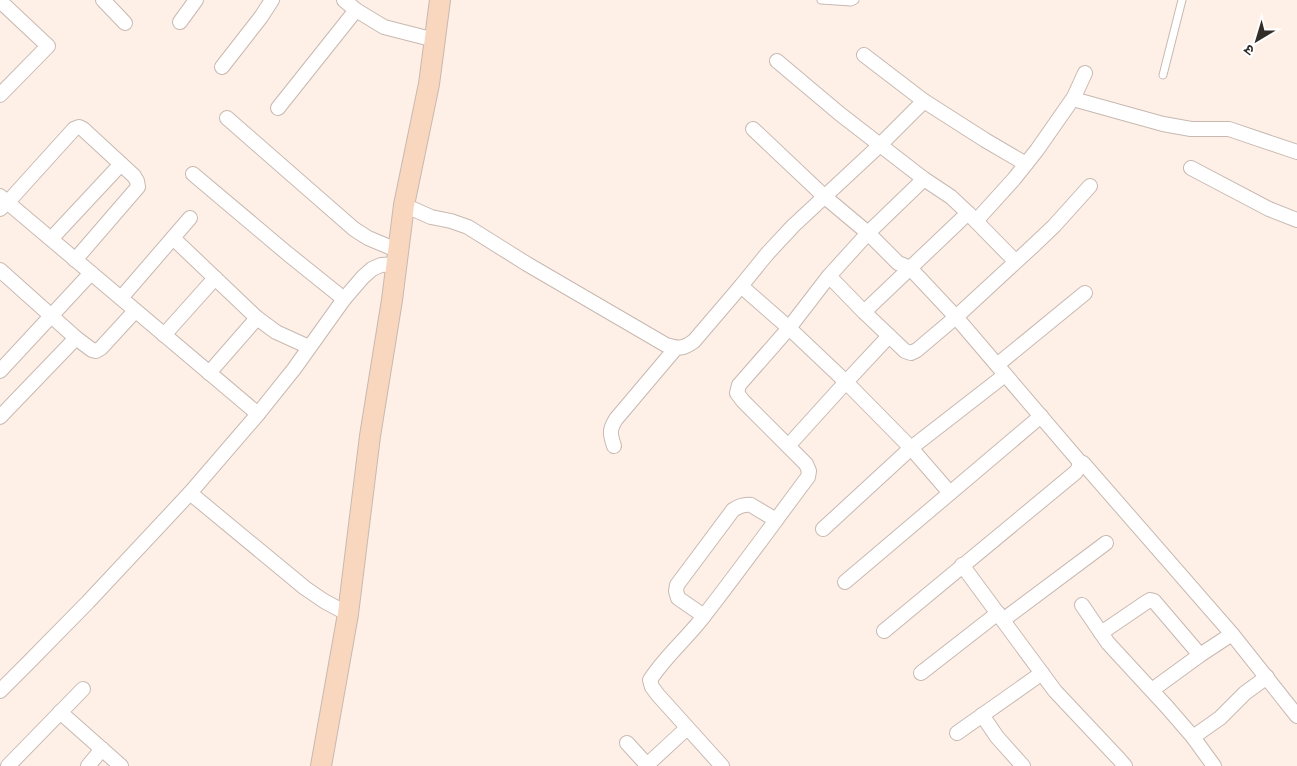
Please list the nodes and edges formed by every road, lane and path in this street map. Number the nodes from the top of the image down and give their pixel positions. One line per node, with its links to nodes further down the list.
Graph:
1 (103, 0): 11 (street)
2 (196, 0): 12 (street)
3 (272, 0): 16 (street)
4 (344, 0): 10 (street)
5 (440, 0): 13 (street)
6 (820, 0): 7 (lane)
7 (855, 0)
8 (1182, 0): 18 (lane)
9 (4, 4): 19 (street)
10 (356, 10): 13 (street); 22 (street)
11 (124, 22)
12 (180, 22)
13 (435, 40): 35 (street)
14 (864, 55): 21 (street)
15 (777, 61): 25 (street)
16 (222, 67)
17 (1085, 73): 20 (street)
18 (1163, 75)
19 (0, 96)
20 (1073, 99): 26 (street); 28 (street)
21 (924, 100): 25 (street); 28 (street)
22 (278, 108)
23 (227, 118): 42 (street)
24 (753, 129): 33 (street)
25 (880, 145): 31 (street); 33 (street)
26 (1297, 152)
27 (121, 164): 34 (street); 41 (street); 43 (street)
28 (1026, 164): 36 (street)
29 (1191, 168): 38 (street)
30 (193, 174): 53 (street)
31 (924, 179): 36 (street); 39 (street)
32 (1090, 186): 44 (street)
33 (825, 197): 39 (street); 50 (street)
34 (3, 202): 41 (street)
35 (404, 205): 42 (street); 64 (street)
36 (972, 217): 44 (street); 45 (street)
37 (190, 218): 40 (street)
38 (1297, 220)
39 (868, 233): 45 (street); 47 (street)
40 (173, 238): 49 (street); 52 (street)
41 (51, 239): 43 (street)
42 (398, 258): 53 (street); 84 (street)
43 (75, 260): 46 (street)
44 (1015, 262): 57 (street)
45 (910, 268): 55 (street); 57 (street)
46 (91, 273): 52 (street); 56 (street)
47 (829, 276): 55 (street); 59 (street)
48 (3, 278): 56 (street)
49 (215, 278): 58 (street); 60 (street)
50 (741, 286): 59 (street); 64 (street)
51 (1085, 293): 65 (street)
52 (120, 298): 54 (street)
53 (344, 299): 63 (street)
54 (136, 311): 60 (street); 62 (street)
55 (864, 312): 61 (street)
56 (51, 316): 62 (street); 66 (street)
57 (956, 317): 61 (street); 65 (street)
58 (257, 318): 63 (street); 67 (street)
59 (789, 328): 68 (street); 73 (street)
60 (164, 335): 67 (street)
61 (890, 336): 68 (street)
62 (76, 338): 71 (street)
63 (309, 347): 69 (street)
64 (676, 348): 72 (street)
65 (1001, 370): 70 (street); 74 (street)
66 (0, 371)
67 (209, 373): 69 (street)
68 (846, 382): 73 (street); 74 (street)
69 (258, 414): 76 (street)
70 (1041, 416): 77 (street); 81 (street)
71 (0, 417)
72 (614, 446)
73 (788, 446): 78 (street)
74 (912, 448): 77 (street); 79 (street)
75 (1084, 463): 89 (street)
76 (190, 493): 84 (street); 96 (street)
77 (950, 493): 82 (street)
78 (776, 520): 85 (street); 85 (street)
79 (823, 530)
80 (1106, 543): 86 (street)
81 (962, 565): 86 (street); 87 (street)
82 (845, 582)
83 (1082, 605): 88 (street)
84 (348, 614): 109 (street)
85 (704, 616): 100 (street)
86 (1000, 617): 91 (street); 92 (street)
87 (884, 631)
88 (1101, 632): 90 (street); 95 (street)
89 (1232, 634): 90 (street); 93 (street)
90 (1200, 655): 95 (street)
91 (921, 673)
92 (1042, 673): 98 (street); 112 (street)
93 (1267, 677): 99 (street); 102 (street)
94 (83, 689): 97 (street)
95 (1152, 690): 102 (street)
96 (0, 691)
97 (60, 712): 104 (street); 106 (street)
98 (982, 715): 101 (street); 111 (street)
99 (1297, 716)
100 (687, 728): 105 (street); 110 (street)
101 (956, 733)
102 (1192, 737): 113 (street)
103 (627, 744): 105 (street)
104 (102, 749): 107 (street); 108 (street)
105 (647, 765)
106 (8, 766)
107 (88, 766)
108 (121, 766)
109 (321, 766)
110 (722, 766)
111 (1023, 766)
112 (1125, 766)
113 (1214, 766)

